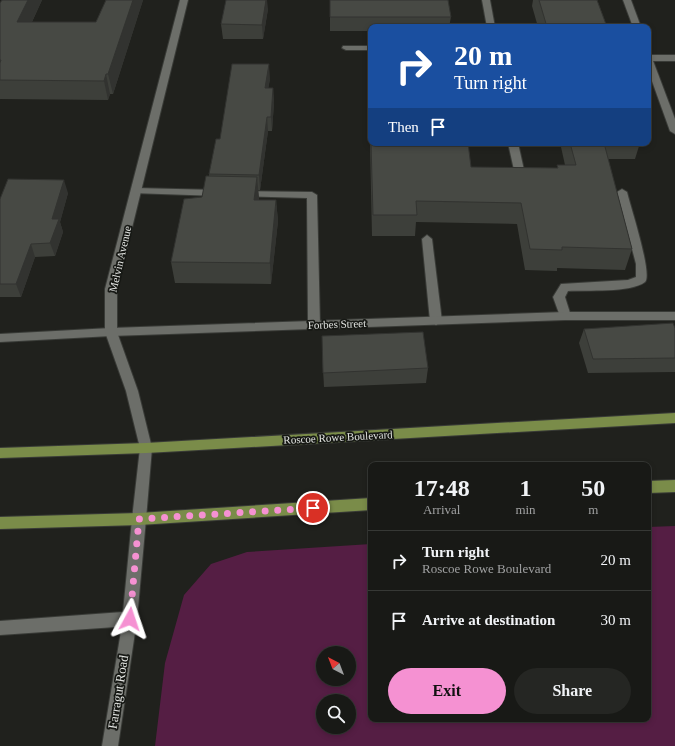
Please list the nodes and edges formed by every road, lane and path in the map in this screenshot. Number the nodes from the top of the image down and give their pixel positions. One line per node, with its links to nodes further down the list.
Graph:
1 (184, 0): 14 (street, Melvin Avenue)
2 (486, 0): 4 (street)
3 (627, 0): 5 (street)
4 (490, 24)
5 (636, 24)
6 (346, 48): 7 (street)
7 (368, 48)
8 (651, 58): 9 (street)
9 (675, 58)
10 (651, 66): 11 (street)
11 (675, 131)
12 (514, 146): 13 (street)
13 (519, 170)
14 (136, 191): 20 (street); 21 (street, Melvin Avenue)
15 (622, 192): 17 (street)
16 (427, 238): 19 (street)
17 (565, 316): 18 (street, Forbes Street); 19 (street, Forbes Street)
18 (675, 316)
19 (436, 321): 20 (street, Forbes Street)
20 (314, 325): 21 (street, Forbes Street)
21 (111, 332): 22 (street, Forbes Street); 24 (street, Melvin Avenue)
22 (0, 338)
23 (675, 418): 24 (main road, Roscoe Rowe Boulevard)
24 (146, 448): 25 (main road, Roscoe Rowe Boulevard); 29 (street, Melvin Avenue)
25 (0, 454)
26 (675, 486): 27 (main road)
27 (651, 487)
28 (368, 504): 29 (main road)
29 (139, 519): 30 (main road); 31 (street, Farragut Road)
30 (0, 523)
31 (130, 619): 32 (street); 33 (street, Farragut Road)
32 (0, 628)
33 (110, 746)

